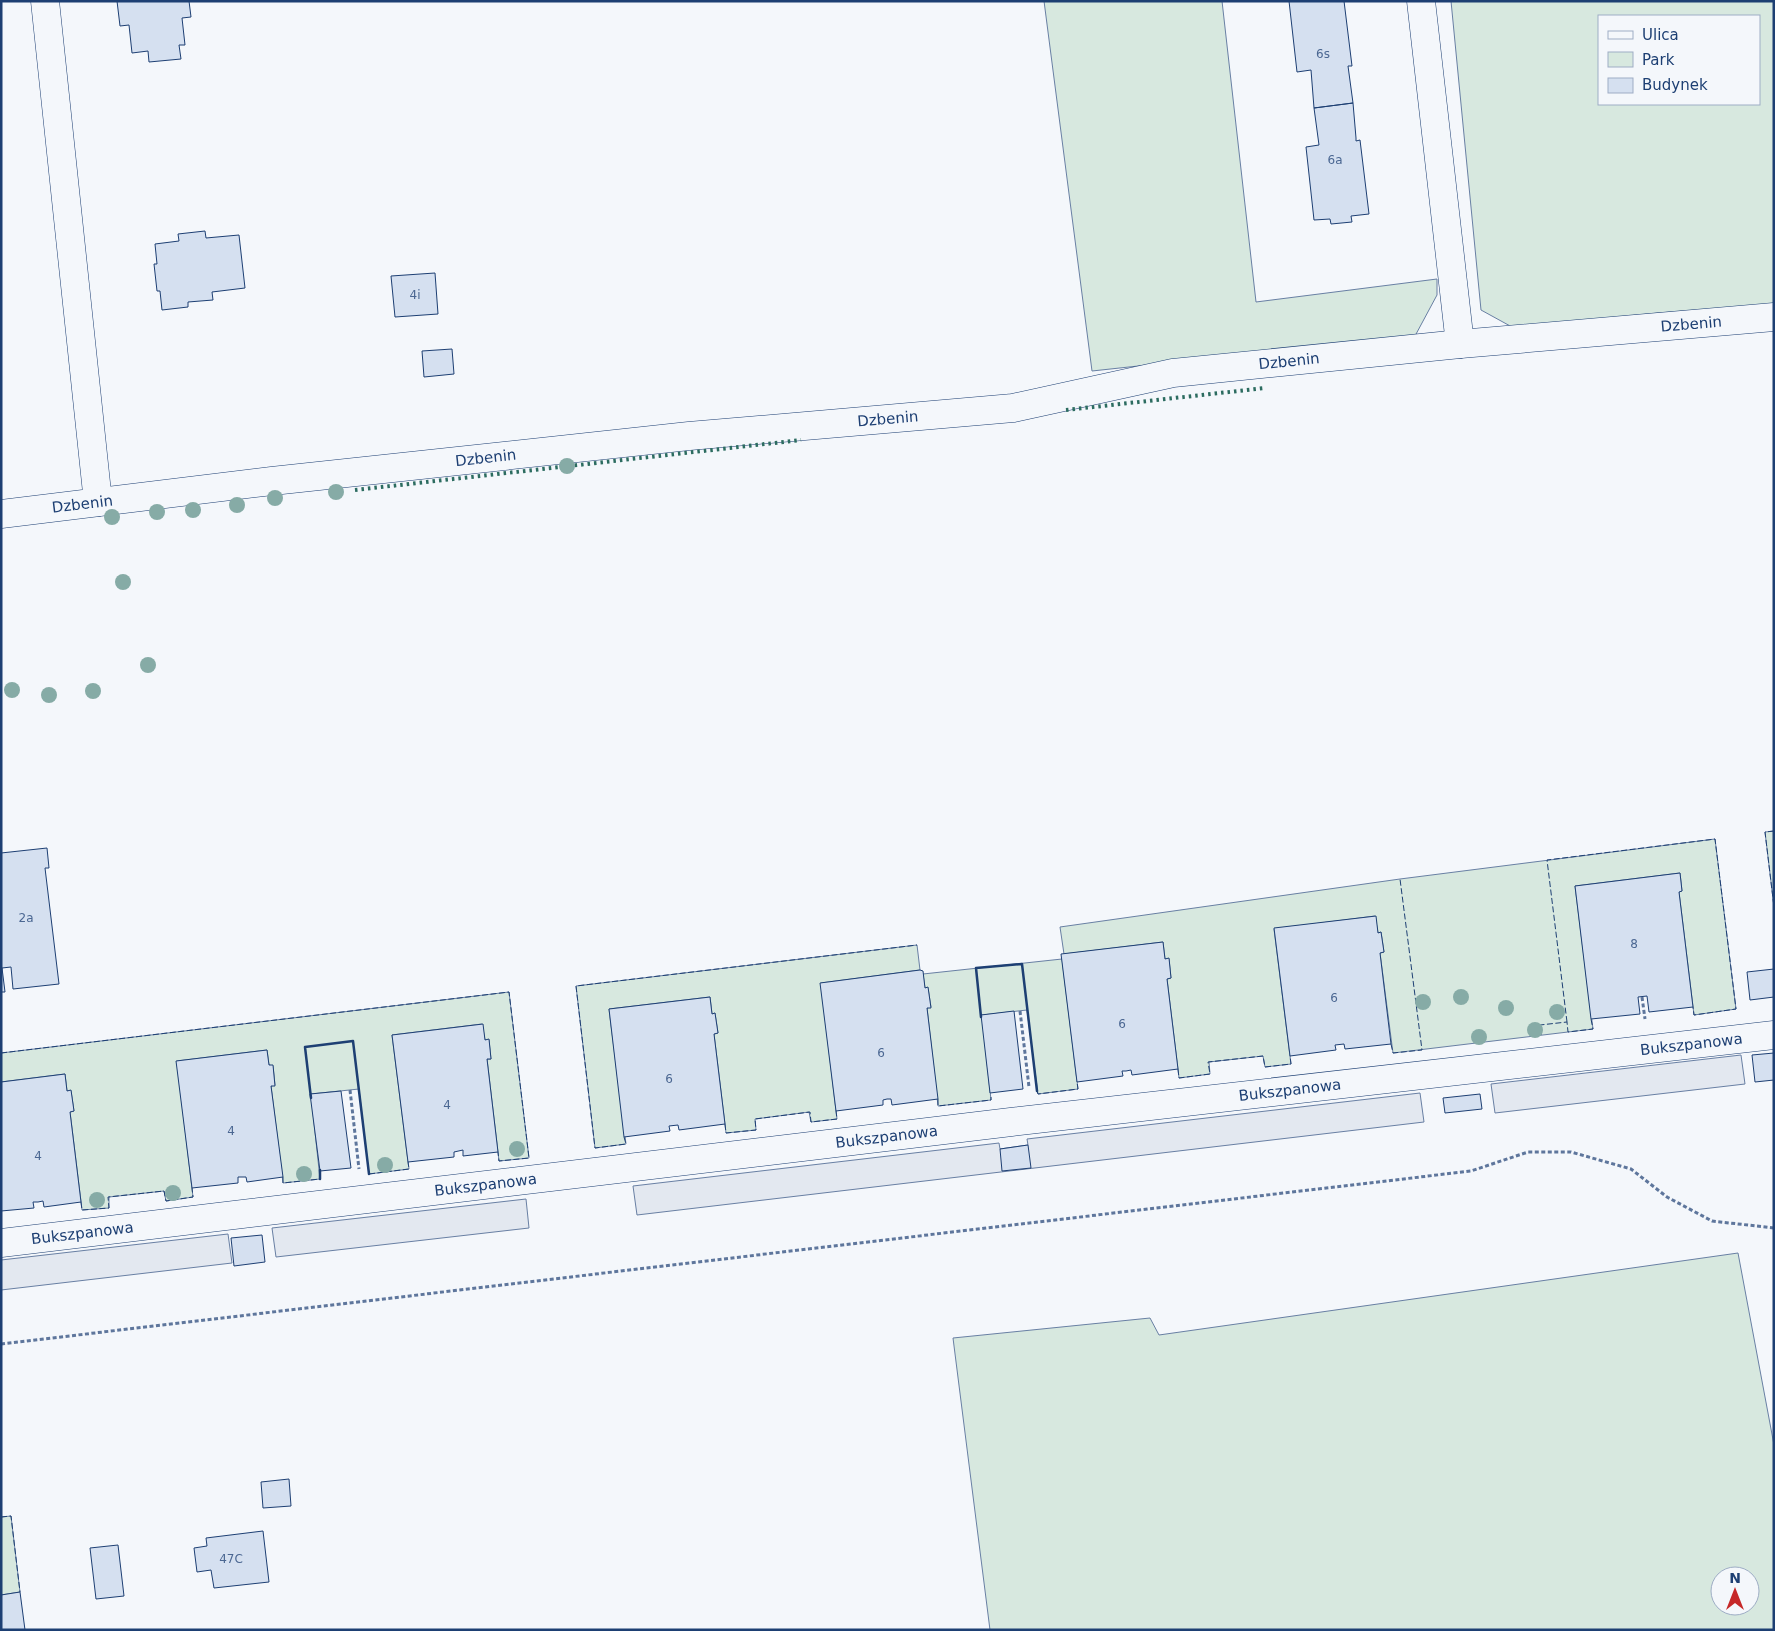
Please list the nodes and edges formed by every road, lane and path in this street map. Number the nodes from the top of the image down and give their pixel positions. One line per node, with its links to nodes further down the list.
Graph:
1 (45, 1): 5 (street)
2 (1422, 1): 4 (street)
3 (1774, 317): 4 (street, Dzbenin)
4 (1460, 344): 5 (street, Dzbenin)
5 (98, 502): 6 (street, Dzbenin)
6 (1, 514)
7 (1642, 997): 9 (path)
8 (1020, 1010): 12 (path)
9 (1645, 1020)
10 (1774, 1035): 15 (street, Bukszpanowa)
11 (350, 1090): 13 (path)
12 (1030, 1094)
13 (360, 1174)
14 (1774, 1228): 16 (path)
15 (1, 1243)
16 (1, 1344)

